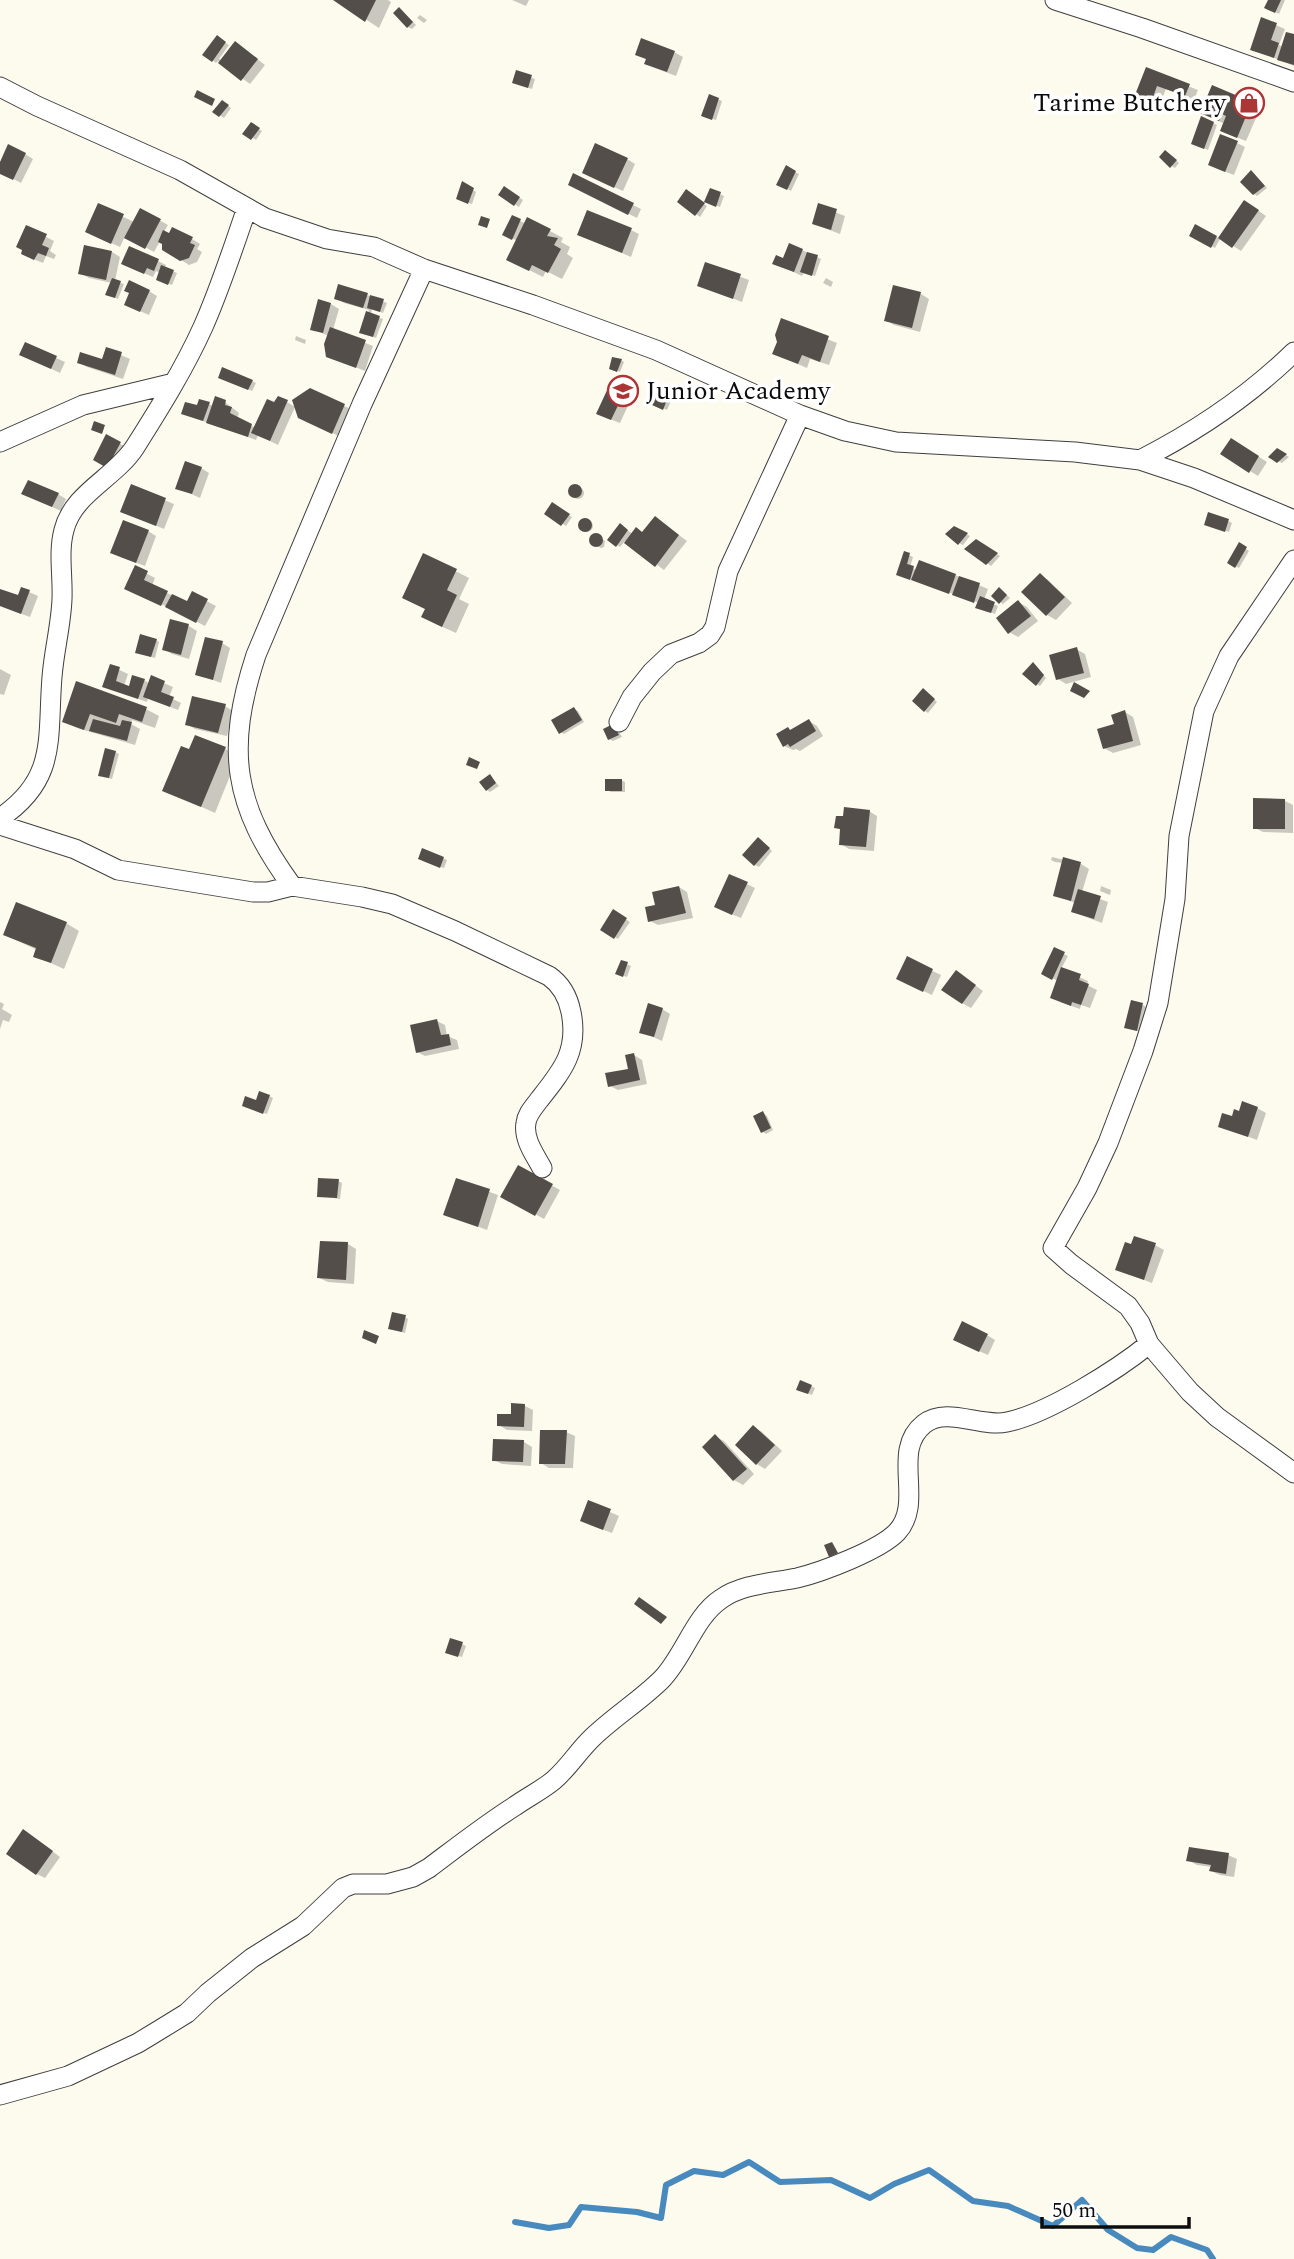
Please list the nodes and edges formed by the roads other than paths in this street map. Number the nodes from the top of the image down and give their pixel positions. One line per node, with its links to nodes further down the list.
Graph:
1 (1055, 0): 2 (street)
2 (1294, 82)
3 (0, 87): 4 (street)
4 (247, 208): 5 (street); 7 (street)
5 (424, 269): 8 (street); 16 (street)
6 (1294, 352): 10 (street)
7 (174, 383): 9 (street); 14 (street)
8 (800, 415): 10 (street); 13 (street)
9 (0, 442)
10 (1140, 460): 11 (street)
11 (1294, 520)
12 (1294, 560): 18 (street)
13 (619, 722)
14 (0, 818)
15 (0, 825): 16 (street)
16 (292, 886): 17 (street)
17 (542, 1168)
18 (1149, 1343): 19 (street); 20 (street)
19 (1294, 1473)
20 (0, 2095)

